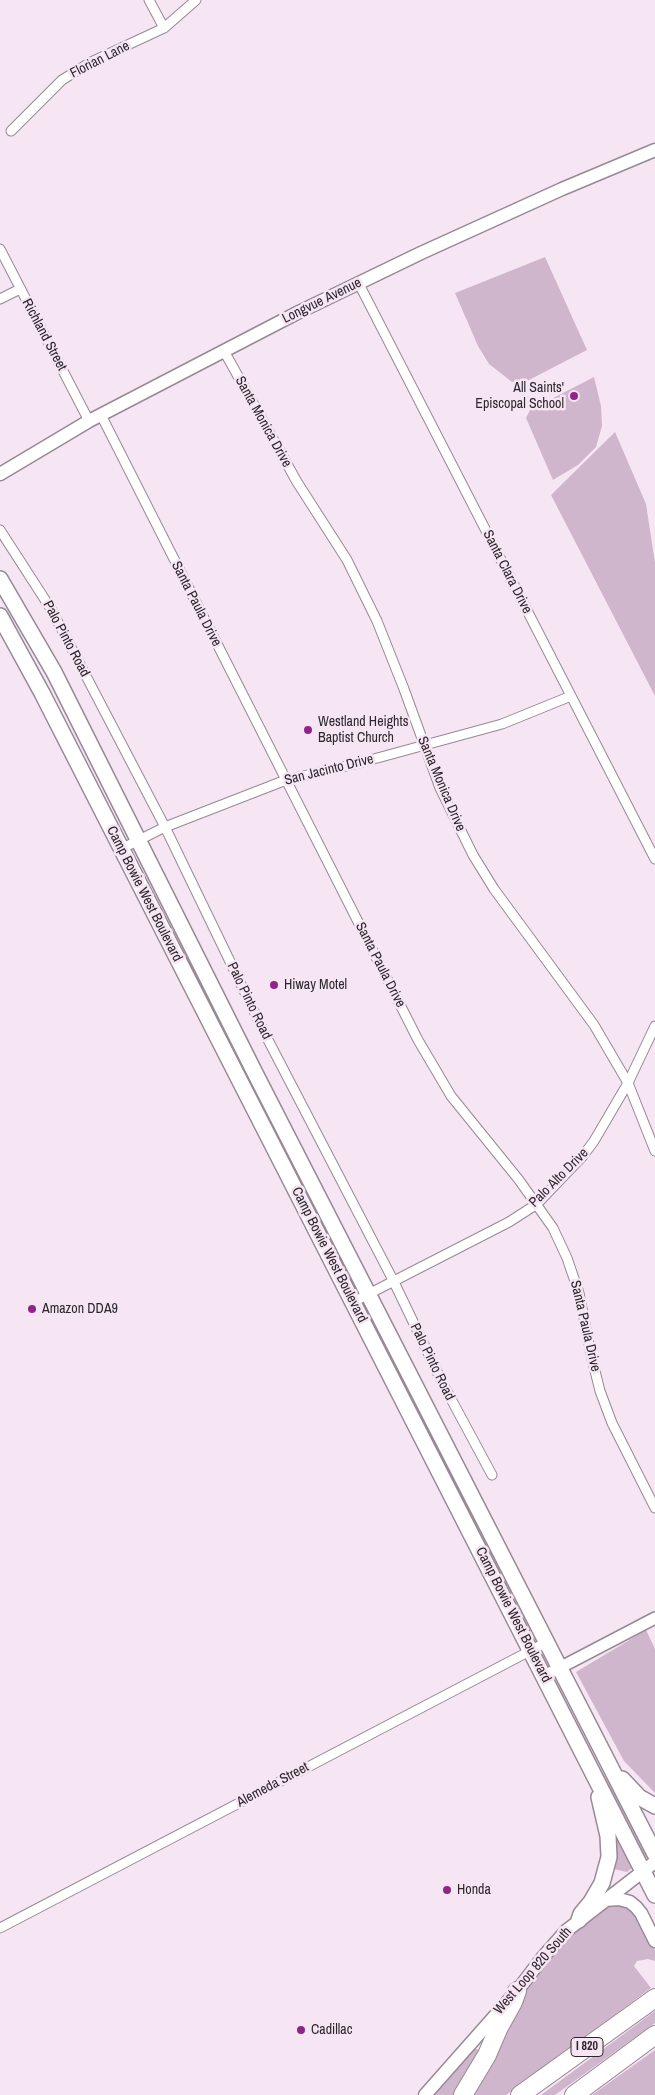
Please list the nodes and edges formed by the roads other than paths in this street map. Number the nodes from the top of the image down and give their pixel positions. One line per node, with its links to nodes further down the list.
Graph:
1 (149, 0): 3 (street)
2 (196, 0): 3 (street, Florian Lane)
3 (164, 28): 4 (street, Florian Lane)
4 (12, 131)
5 (655, 150): 7 (main road, Longvue Avenue)
6 (0, 249): 8 (street, Richland Street)
7 (359, 284): 10 (main road, Longvue Avenue); 17 (street, Santa Clara Drive)
8 (20, 289): 9 (street); 12 (street, Richland Street)
9 (0, 299)
10 (224, 350): 11 (main road, Longvue Avenue); 18 (street, Santa Monica Drive)
11 (101, 415): 12 (main road, Longvue Avenue); 19 (street, Santa Paula Drive)
12 (89, 421): 13 (main road, Longvue Avenue)
13 (0, 474)
14 (0, 530): 20 (street, Palo Pinto Road)
15 (0, 579): 21 (main road, Camp Bowie West Boulevard)
16 (0, 616): 22 (main road, Camp Bowie West Boulevard)
17 (571, 696): 18 (street, San Jacinto Drive); 23 (street, Santa Clara Drive)
18 (424, 745): 19 (street, San Jacinto Drive); 27 (street, Santa Monica Drive)
19 (286, 780): 20 (street, San Jacinto Drive); 29 (street, Santa Paula Drive)
20 (165, 827): 21 (street, San Jacinto Drive); 30 (street, Palo Pinto Road)
21 (137, 841): 22 (street, San Jacinto Drive); 25 (main road, Camp Bowie West Boulevard)
22 (121, 849): 26 (main road, Camp Bowie West Boulevard)
23 (655, 859)
24 (655, 1026): 27 (street, Palo Alto Drive)
25 (254, 1071): 26 (main road); 31 (main road, Camp Bowie West Boulevard)
26 (238, 1079): 32 (main road, Camp Bowie West Boulevard)
27 (628, 1083): 28 (street, Santa Monica Drive); 29 (street, Palo Alto Drive)
28 (655, 1151)
29 (537, 1204): 30 (street, Palo Alto Drive); 34 (street, Santa Paula Drive)
30 (393, 1280): 31 (street, Palo Alto Drive); 33 (street, Palo Pinto Road)
31 (368, 1295): 32 (street, Palo Alto Drive); 36 (main road, Camp Bowie West Boulevard)
32 (353, 1302): 37 (main road, Camp Bowie West Boulevard)
33 (492, 1475)
34 (655, 1508)
35 (655, 1618): 38 (street)
36 (547, 1642): 37 (street, Alemeda Street); 38 (main road, Camp Bowie West Boulevard)
37 (531, 1650): 39 (main road, Camp Bowie West Boulevard); 48 (street, Alemeda Street)
38 (560, 1668): 39 (street); 41 (main road, Camp Bowie West Boulevard)
39 (544, 1676): 40 (main road, Camp Bowie West Boulevard)
40 (584, 1753): 44 (main road, Camp Bowie West Boulevard); 47 (main road)
41 (609, 1765): 42 (main road); 43 (main road, Camp Bowie West Boulevard)
42 (655, 1806)
43 (655, 1854)
44 (649, 1867): 45 (main road, Camp Bowie West Boulevard); 46 (main road, West Loop 820 South)
45 (655, 1895)
46 (605, 1900): 47 (main road, West Loop 820 South); 49 (main road)
47 (579, 1920): 50 (main road, West Loop 820 South)
48 (0, 1928)
49 (655, 1941)
50 (517, 1991): 53 (main road, West Loop 820 South); 54 (highway)
51 (654, 1998): 55 (highway, I 820)
52 (655, 2035): 56 (highway, I 820)
53 (425, 2095)
54 (463, 2095)
55 (520, 2095)
56 (574, 2095)

